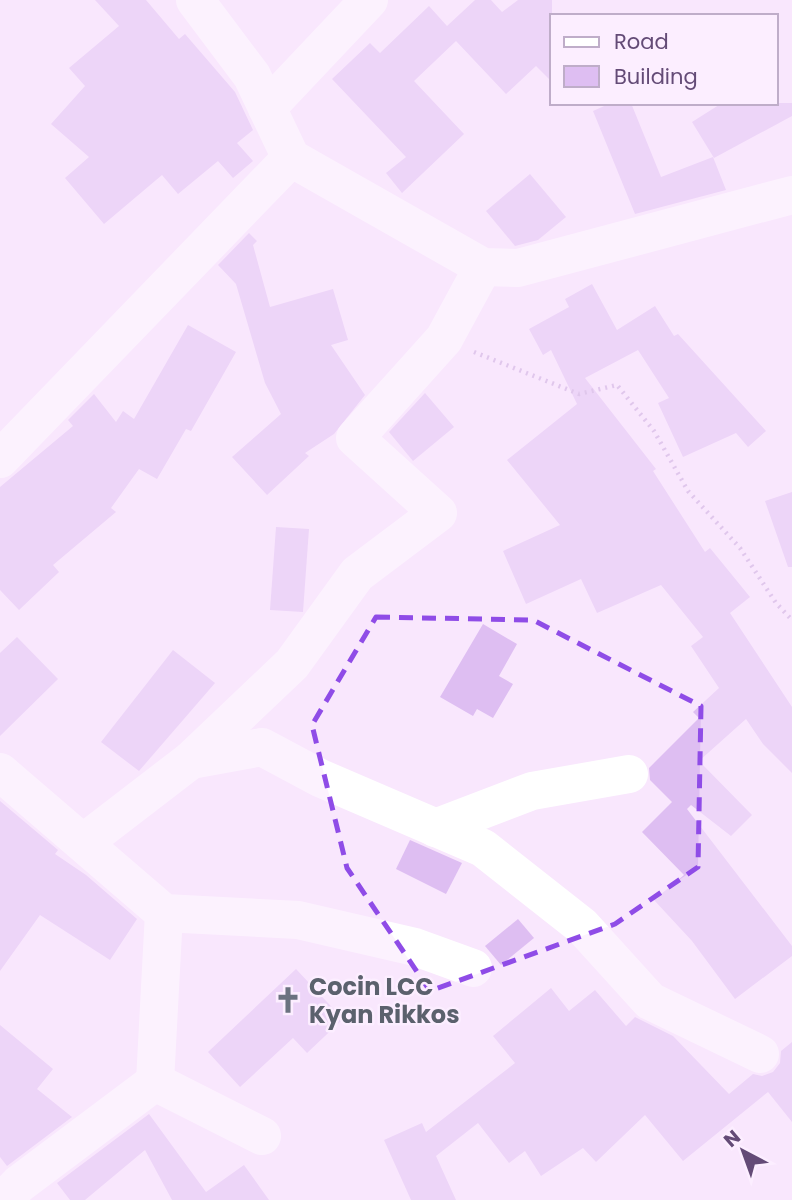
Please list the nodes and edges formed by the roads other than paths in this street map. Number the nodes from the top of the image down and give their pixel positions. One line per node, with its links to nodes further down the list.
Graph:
1 (195, 0): 3 (street)
2 (369, 0): 3 (street)
3 (267, 108): 4 (street)
4 (291, 158): 6 (street); 7 (street)
5 (792, 195): 6 (street)
6 (483, 267): 8 (street)
7 (0, 459)
8 (191, 760): 11 (street); 12 (street)
9 (0, 772): 12 (street)
10 (629, 774): 11 (street)
11 (435, 828): 15 (street)
12 (83, 843): 13 (street)
13 (164, 913): 14 (street); 16 (street)
14 (473, 968)
15 (760, 1054)
16 (155, 1082): 17 (street); 18 (street)
17 (262, 1136)
18 (3, 1200)

